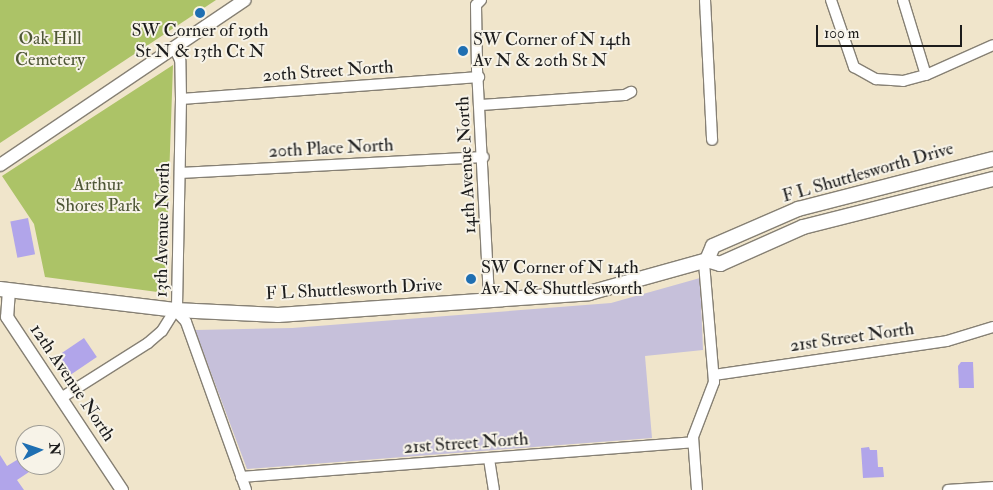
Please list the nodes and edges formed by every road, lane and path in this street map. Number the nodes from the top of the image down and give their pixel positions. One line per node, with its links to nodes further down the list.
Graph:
1 (245, 0): 7 (street)
2 (481, 0): 9 (street, 14th Avenue North)
3 (705, 0): 13 (street)
4 (831, 0): 8 (street)
5 (903, 0): 8 (street)
6 (993, 45): 8 (street)
7 (174, 48): 11 (street, 13th Avenue North); 16 (street)
8 (926, 75)
9 (479, 77): 11 (street, 20th Street North); 12 (street, 14th Avenue North)
10 (631, 92): 12 (street)
11 (181, 99): 17 (street, 13th Avenue North)
12 (481, 105): 14 (street, 14th Avenue North)
13 (712, 140)
14 (484, 157): 17 (street, 20th Place North); 21 (street, 14th Avenue North)
15 (993, 159): 19 (main road, F L Shuttlesworth Drive)
16 (0, 165)
17 (180, 173): 22 (street, 13th Avenue North)
18 (993, 179): 19 (main road, F L Shuttlesworth Drive)
19 (706, 261): 21 (main road, F L Shuttlesworth Drive); 24 (street)
20 (5, 290): 22 (main road, F L Shuttlesworth Drive); 25 (street, 12th Avenue North)
21 (489, 301): 22 (main road, F L Shuttlesworth Drive)
22 (175, 310): 25 (street); 28 (street, 13th Avenue North)
23 (993, 327): 24 (street, 21st Street North)
24 (714, 375): 26 (street)
25 (61, 398): 30 (street, 12th Avenue North)
26 (693, 442): 27 (street, 21st Street North); 33 (street)
27 (489, 459): 28 (street, 21st Street North); 32 (street)
28 (241, 477): 31 (street, 13th Avenue North)
29 (988, 488): 34 (street)
30 (122, 490)
31 (246, 490)
32 (494, 490)
33 (697, 490)
34 (948, 490)

